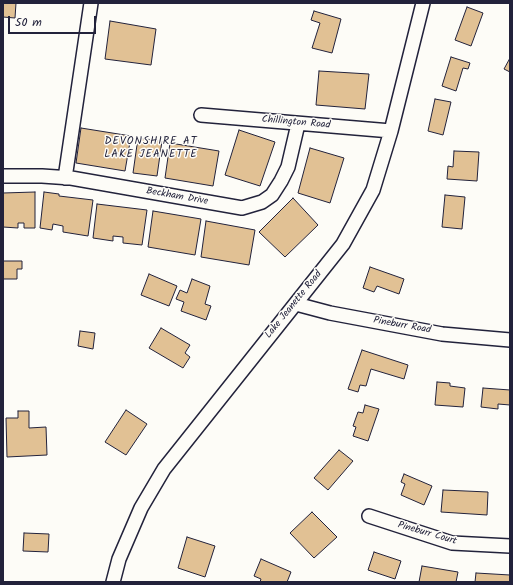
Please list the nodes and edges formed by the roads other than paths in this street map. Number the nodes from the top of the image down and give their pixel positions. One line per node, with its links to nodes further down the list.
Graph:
1 (92, 3): 7 (street)
2 (423, 3): 5 (street, Lake Jeanette Road)
3 (201, 115): 4 (street, Chillington Road)
4 (298, 124): 5 (street, Chillington Road); 7 (street, Beckham Drive)
5 (390, 132): 8 (street, Lake Jeanette Road)
6 (3, 176): 7 (street, Beckham Drive)
7 (65, 178)
8 (296, 304): 9 (street, Pineburr Road); 12 (street, Lake Jeanette Road)
9 (510, 340)
10 (369, 516): 11 (street, Pineburr Court)
11 (510, 546)
12 (113, 582)

